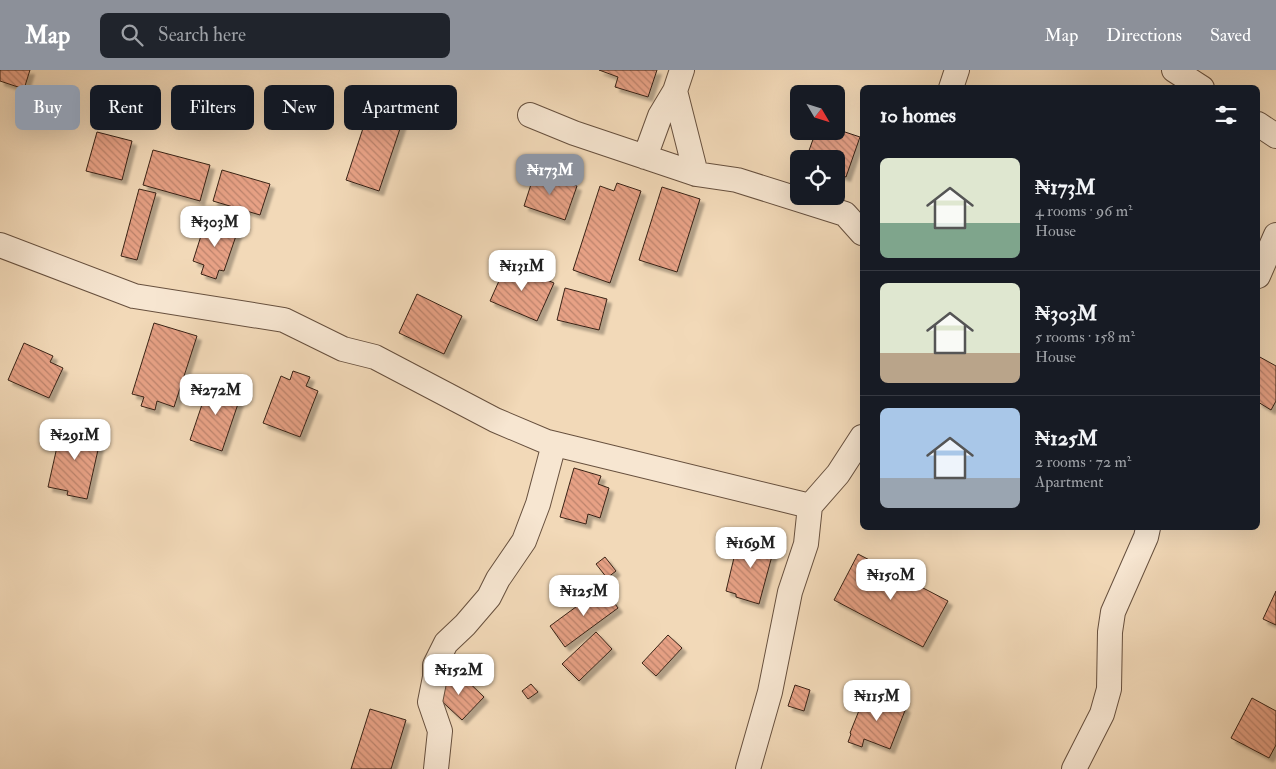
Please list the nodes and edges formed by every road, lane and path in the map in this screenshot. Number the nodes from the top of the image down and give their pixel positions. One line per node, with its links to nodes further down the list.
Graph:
1 (957, 70): 4 (street)
2 (1174, 70): 5 (street)
3 (678, 81): 9 (street); 10 (street)
4 (952, 85)
5 (1197, 85)
6 (530, 114): 9 (street)
7 (1260, 125): 8 (street)
8 (1276, 136)
9 (645, 157): 10 (street)
10 (696, 174): 11 (street)
11 (860, 231)
12 (1276, 235): 14 (street)
13 (0, 246): 16 (street)
14 (1260, 271)
15 (860, 440): 17 (street)
16 (554, 444): 17 (street); 19 (street)
17 (810, 506): 20 (street)
18 (1148, 530): 21 (street)
19 (436, 769)
20 (748, 769)
21 (1074, 769)

